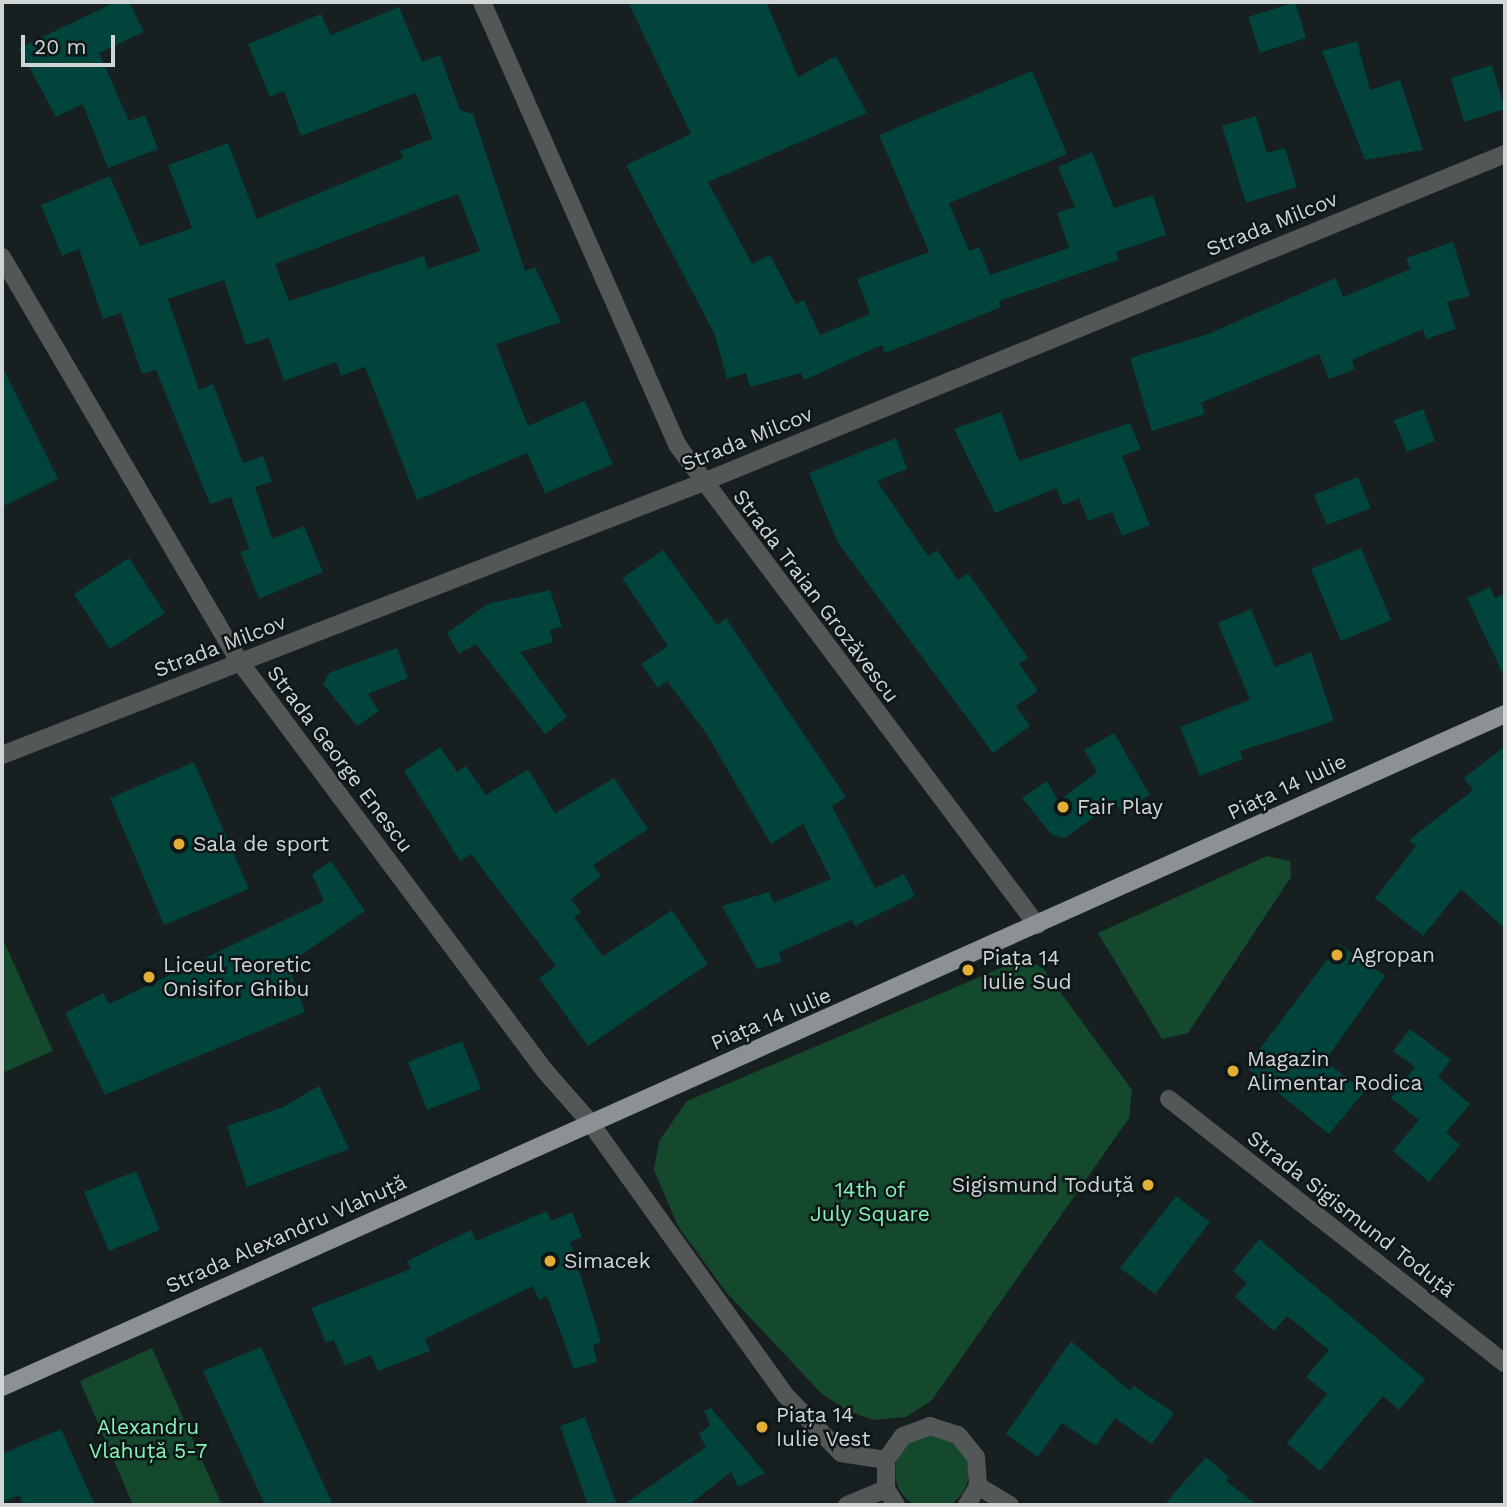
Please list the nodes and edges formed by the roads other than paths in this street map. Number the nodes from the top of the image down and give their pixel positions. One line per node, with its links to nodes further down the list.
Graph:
1 (482, 2): 4 (street, Strada Traian Grozăvescu)
2 (1505, 154): 4 (street, Strada Milcov)
3 (2, 257): 5 (street, Strada George Enescu)
4 (701, 482): 5 (street, Strada Milcov); 8 (street, Strada Traian Grozăvescu)
5 (240, 663): 7 (street, Strada Milcov); 10 (street, Strada George Enescu)
6 (1505, 714): 8 (main road, Piața 14 Iulie)
7 (2, 755)
8 (1037, 925): 10 (main road, Piața 14 Iulie)
9 (1169, 1099): 11 (street, Strada Sigismund Toduță)
10 (589, 1121): 12 (main road, Strada Alexandru Vlahuță); 13 (street)
11 (1505, 1363)
12 (2, 1387)
13 (886, 1460): 14 (street); 15 (street)
14 (978, 1486): 18 (street); 19 (street)
15 (886, 1489): 16 (street); 17 (street)
16 (847, 1505)
17 (896, 1505)
18 (967, 1505)
19 (1010, 1505)

